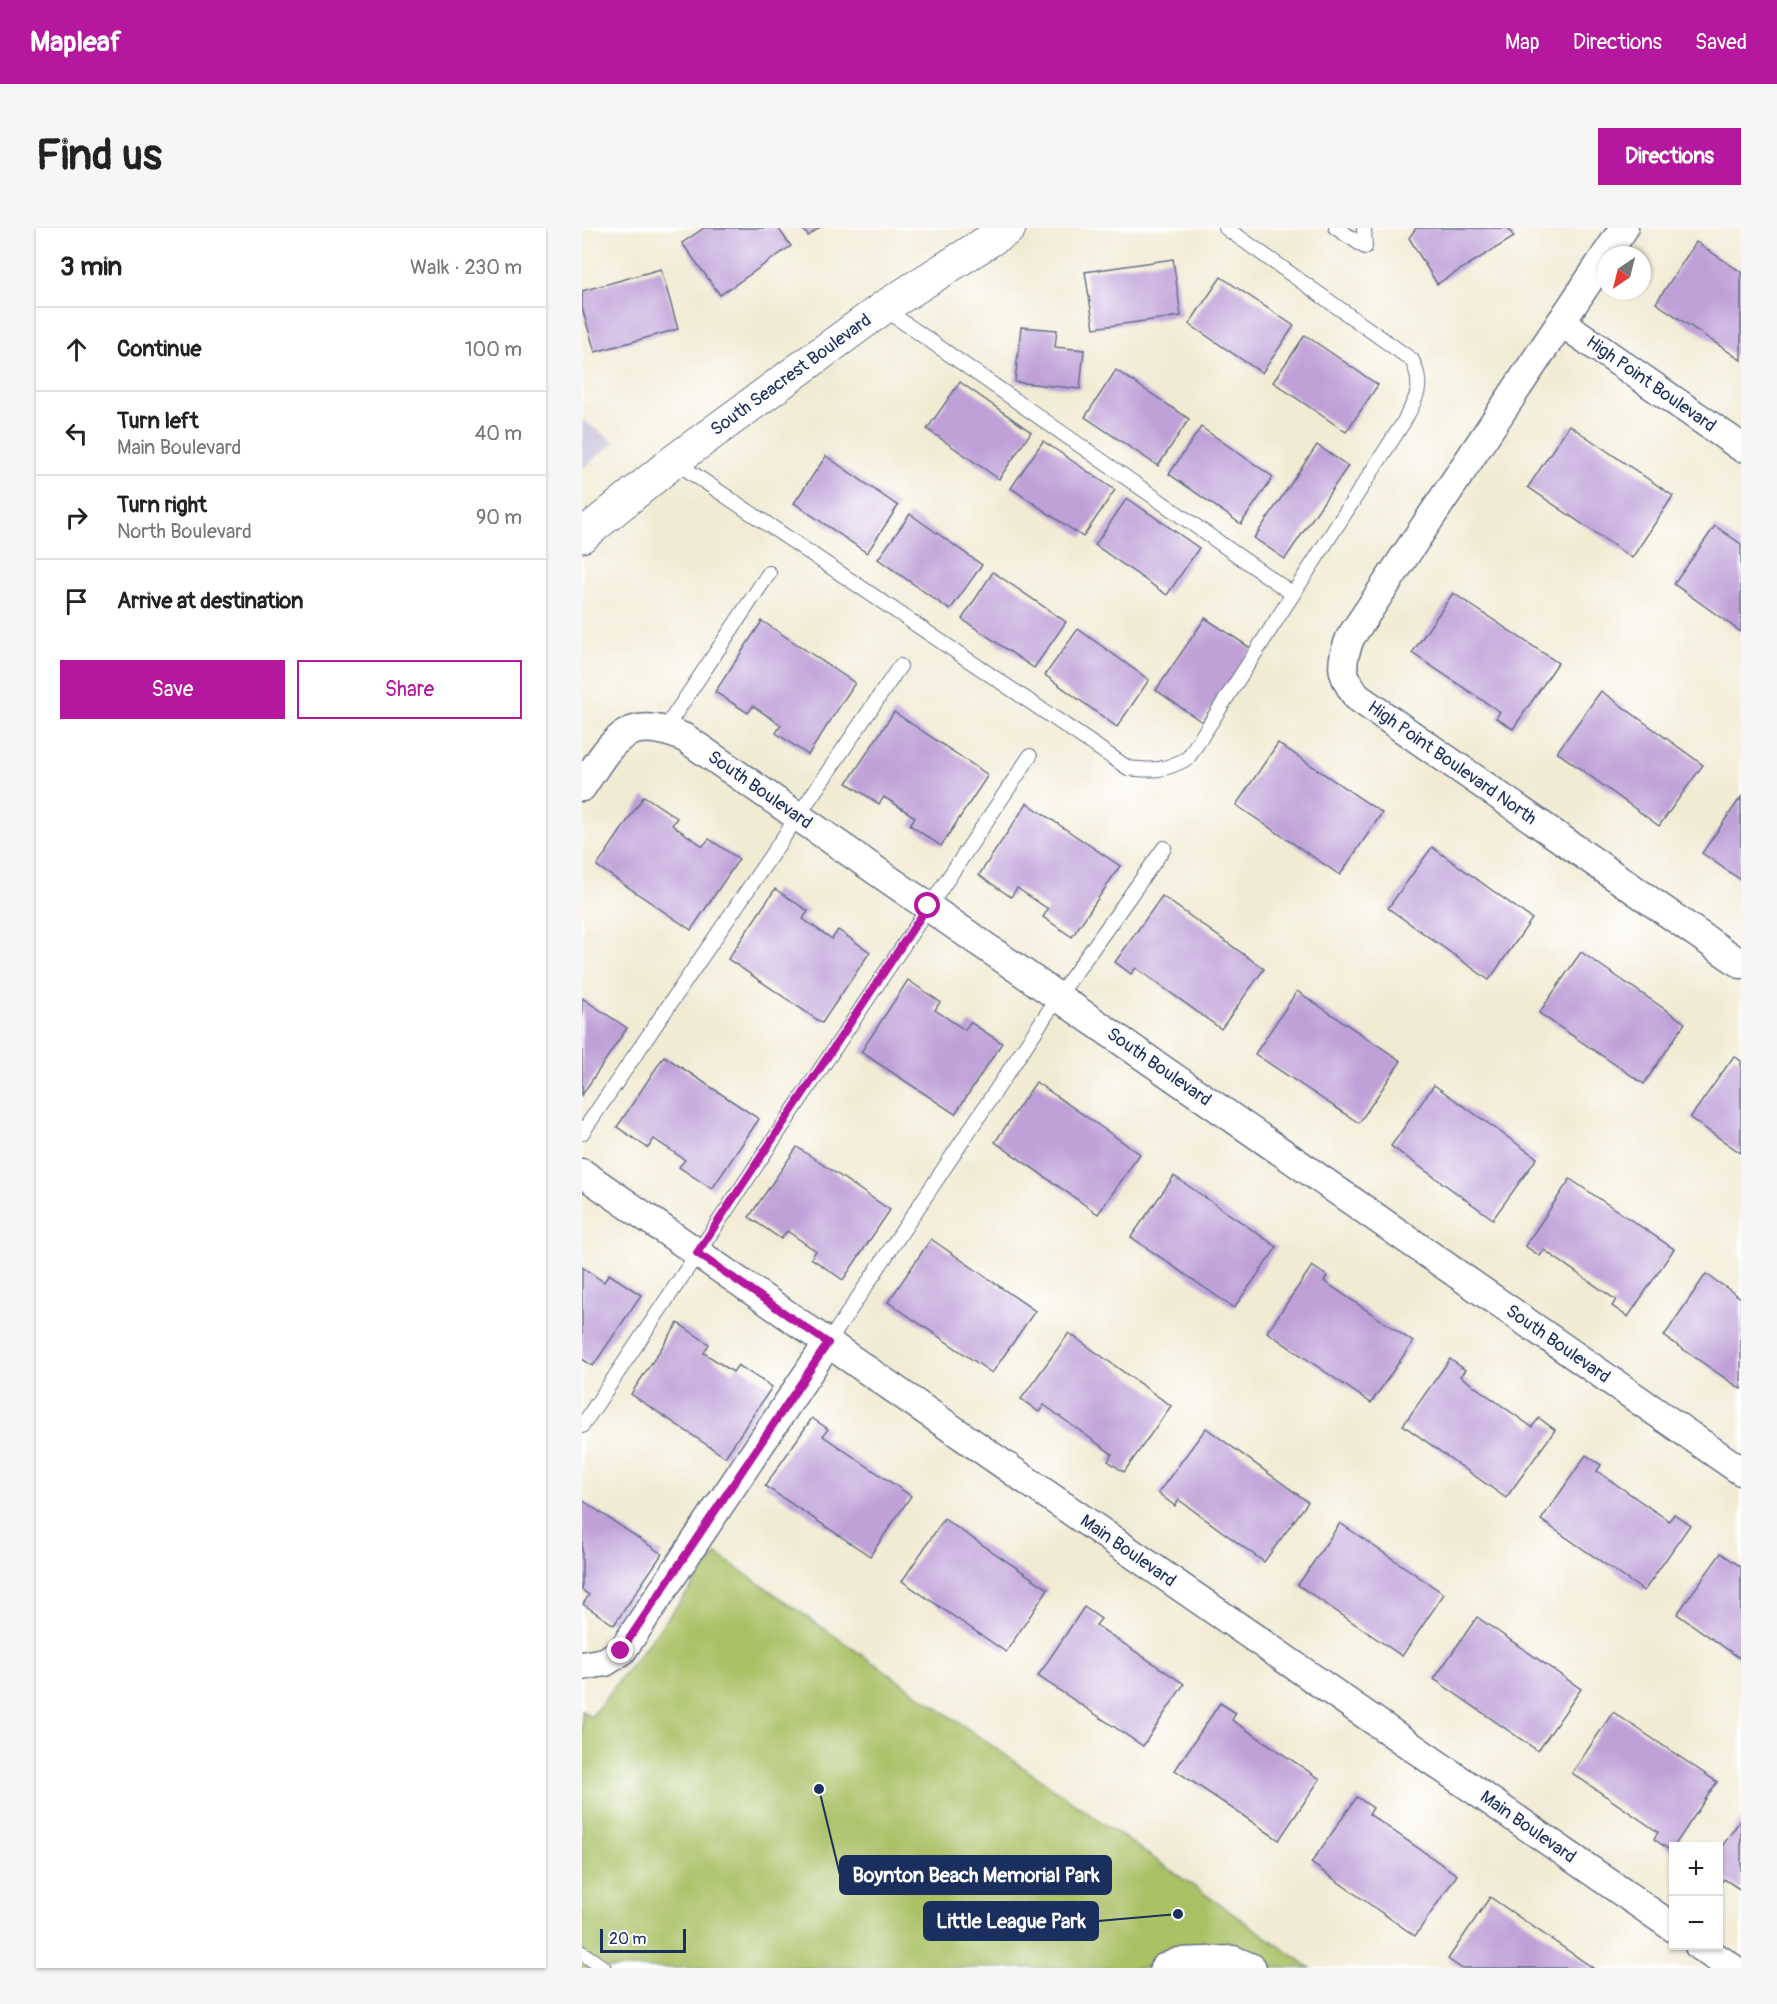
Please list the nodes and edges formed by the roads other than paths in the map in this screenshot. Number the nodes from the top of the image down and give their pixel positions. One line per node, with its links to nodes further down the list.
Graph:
1 (1009, 228): 8 (street, South Seacrest Boulevard)
2 (1226, 228): 14 (lane)
3 (1336, 228): 4 (lane)
4 (1364, 228)
5 (1624, 228): 6 (street, High Point Boulevard North)
6 (1612, 246)
7 (1597, 268): 9 (street, High Point Boulevard North)
8 (883, 308): 11 (street, South Seacrest Boulevard); 14 (lane)
9 (1561, 322): 10 (street, High Point Boulevard); 22 (street, High Point Boulevard North)
10 (1741, 447)
11 (674, 461): 12 (street, South Seacrest Boulevard); 14 (lane)
12 (582, 536)
13 (769, 573): 16 (lane)
14 (1293, 594)
15 (900, 666): 19 (lane)
16 (665, 729): 18 (street); 19 (street, South Boulevard)
17 (1030, 756): 21 (lane)
18 (582, 787)
19 (798, 816): 21 (street, South Boulevard); 24 (lane)
20 (1164, 848): 23 (lane)
21 (928, 906): 23 (street, South Boulevard); 26 (lane)
22 (1741, 964)
23 (1058, 997): 27 (lane); 29 (street, South Boulevard)
24 (582, 1133)
25 (582, 1173): 26 (street, Main Boulevard)
26 (697, 1253): 27 (street, Main Boulevard); 28 (lane)
27 (828, 1343): 30 (street); 31 (street, Main Boulevard)
28 (582, 1426)
29 (1741, 1471)
30 (582, 1666)
31 (1669, 1925)
32 (1705, 1950): 37 (street)
33 (582, 1953): 34 (lane)
34 (604, 1968)
35 (1164, 1968): 36 (street)
36 (1252, 1968)
37 (1732, 1968)

